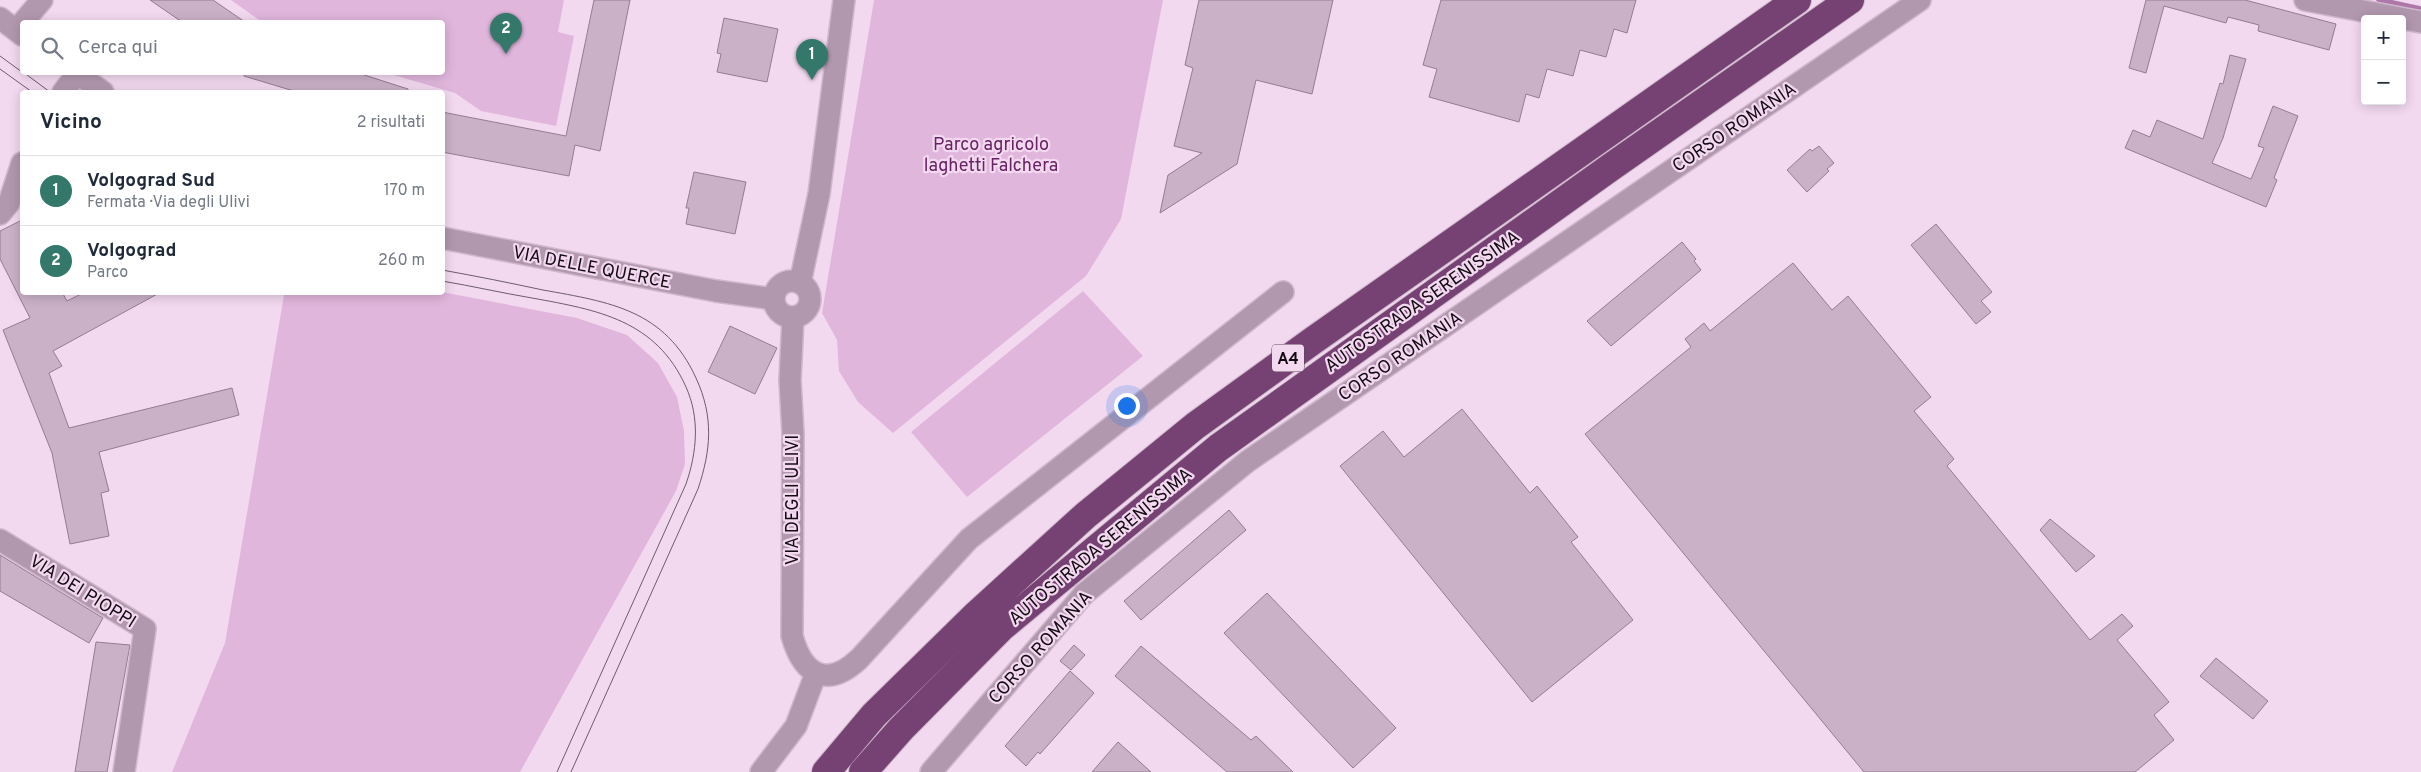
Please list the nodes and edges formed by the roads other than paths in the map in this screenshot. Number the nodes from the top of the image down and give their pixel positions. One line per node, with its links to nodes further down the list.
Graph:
1 (42, 0): 8 (street)
2 (844, 0): 18 (street)
3 (1798, 0): 28 (highway, AUTOSTRADA SERENISSIMA / A4)
4 (1850, 0): 29 (highway, AUTOSTRADA SERENISSIMA / A4)
5 (1920, 0): 30 (street, CORSO ROMANIA)
6 (2305, 0): 9 (street)
7 (0, 18): 10 (street)
8 (27, 20)
9 (2421, 22)
10 (20, 28)
11 (75, 75): 13 (street)
12 (79, 75): 14 (street)
13 (64, 90)
14 (100, 90)
15 (20, 170): 16 (street)
16 (0, 214)
17 (445, 239): 21 (street, VIA DELLE QUERCE)
18 (806, 258): 19 (street); 21 (street)
19 (800, 283): 22 (street); 23 (street)
20 (1283, 292): 25 (street)
21 (742, 295): 22 (street, VIA DELLE QUERCE)
22 (774, 299): 23 (street)
23 (793, 317): 25 (street, VIA DEGLI ULIVI)
24 (0, 540): 26 (street, VIA DEI PIOPPI)
25 (816, 673): 27 (street)
26 (124, 772)
27 (761, 772)
28 (826, 772)
29 (863, 772)
30 (931, 772)

